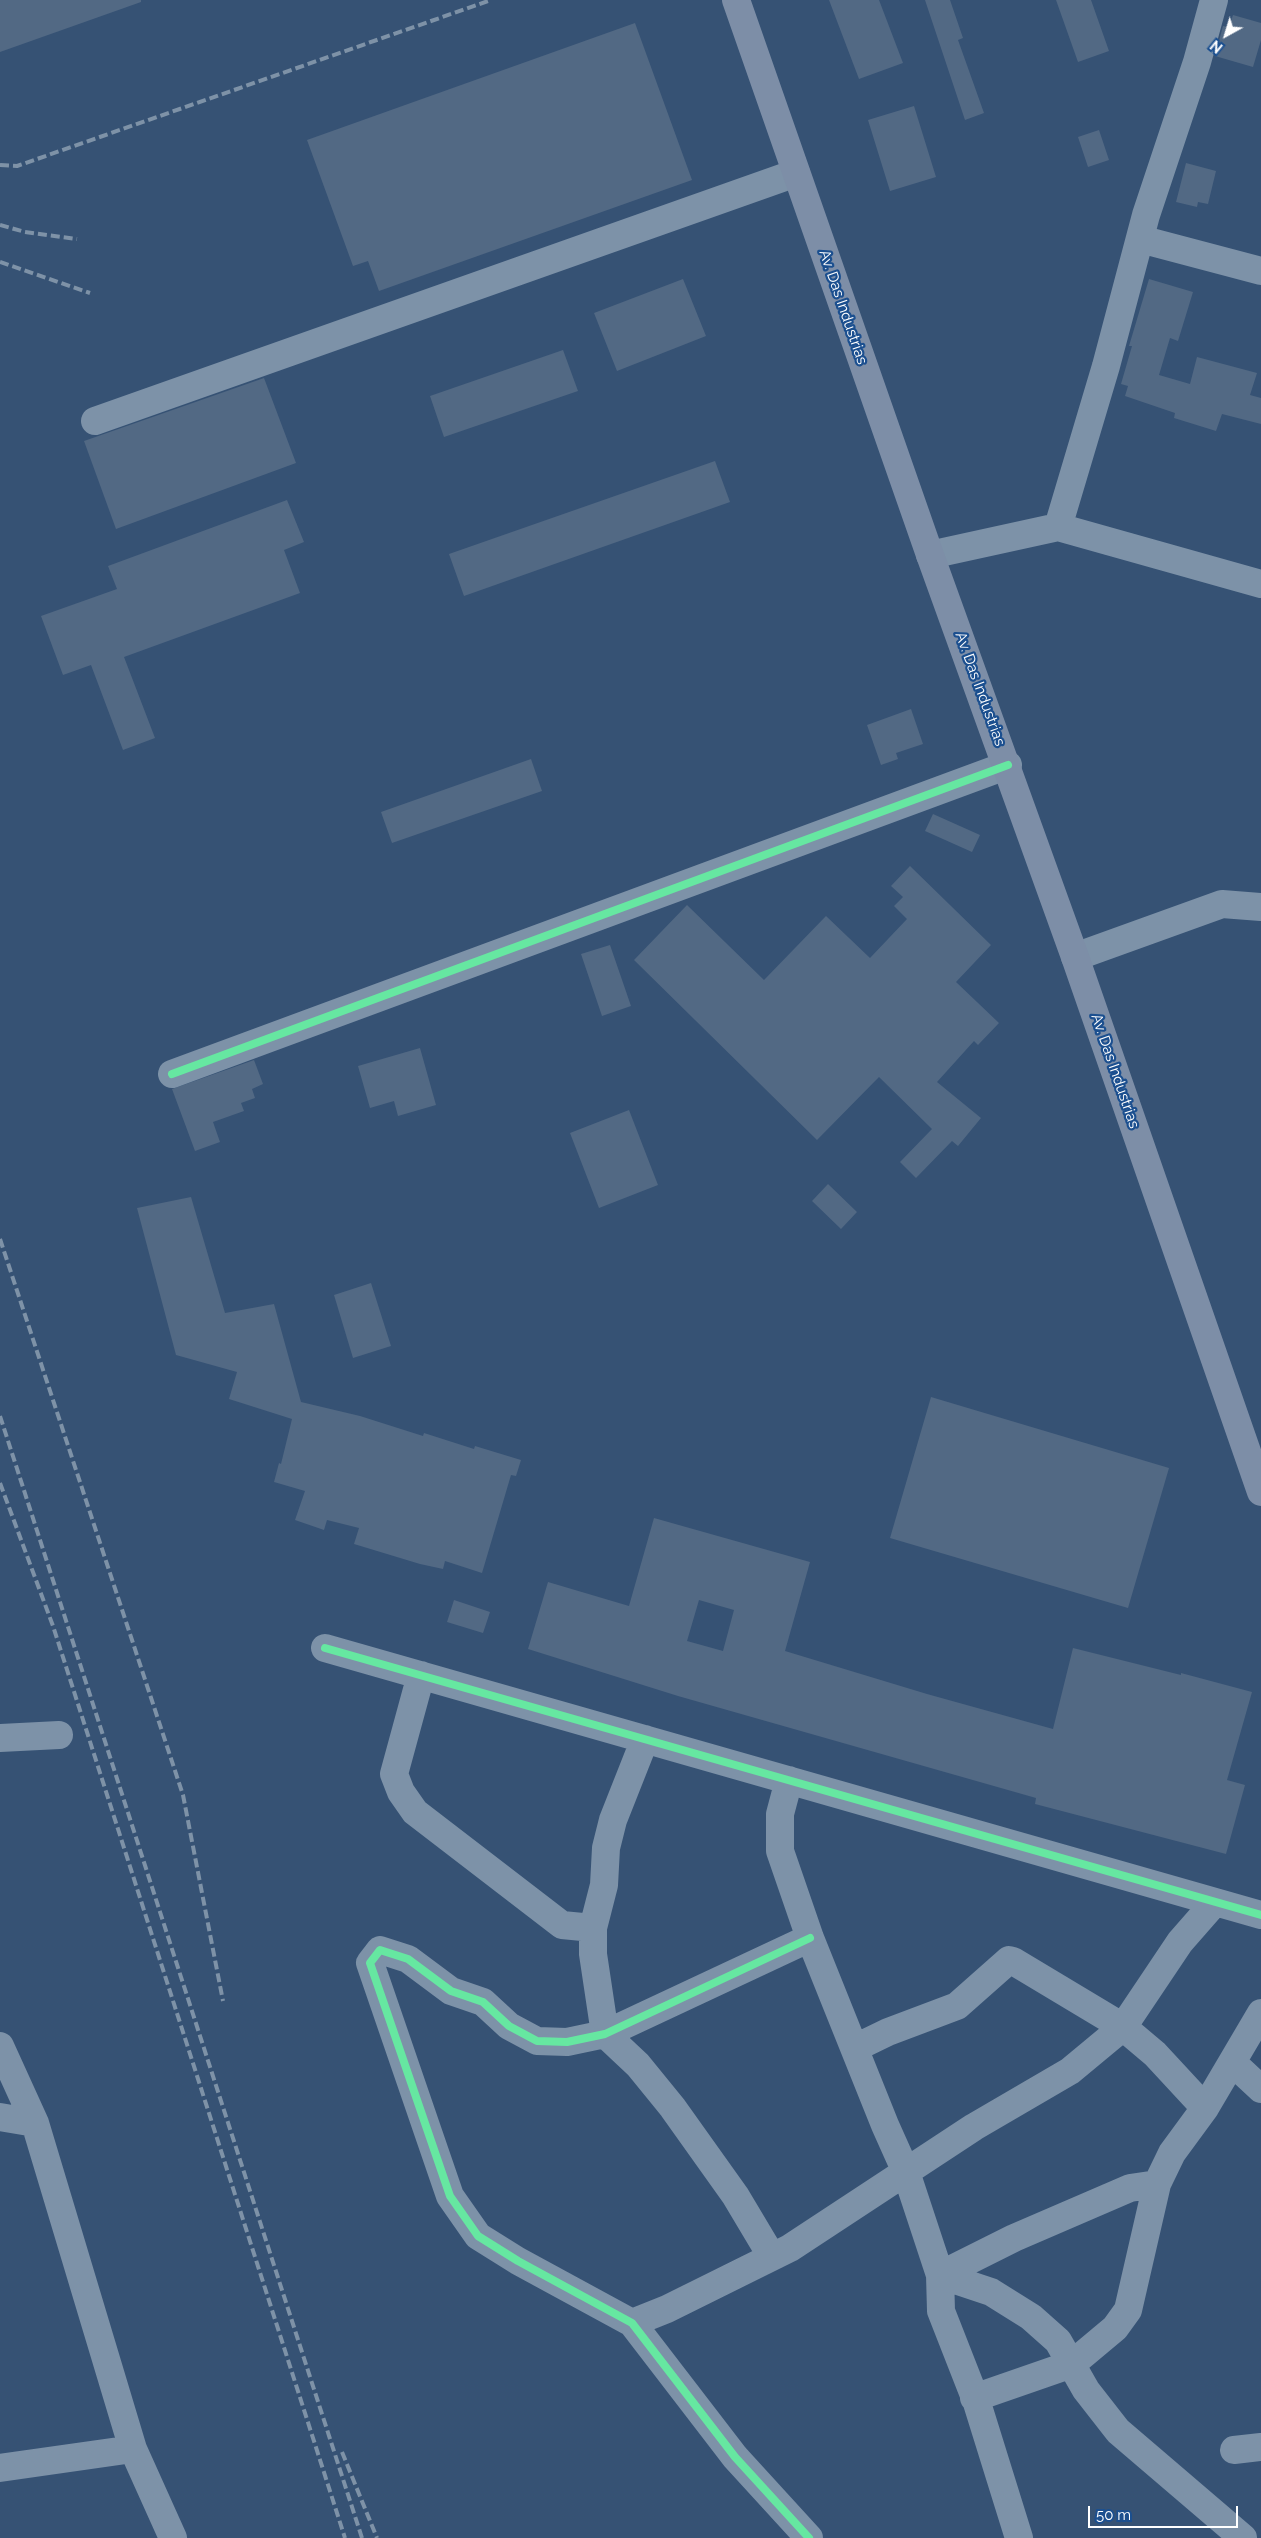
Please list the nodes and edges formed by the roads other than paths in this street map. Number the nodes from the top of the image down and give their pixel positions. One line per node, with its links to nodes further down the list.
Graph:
1 (736, 0): 3 (main road, Av. Das Industrias)
2 (1214, 0): 4 (street)
3 (796, 174): 6 (street); 8 (main road, Av. Das Industrias)
4 (1140, 239): 5 (street); 7 (street)
5 (1261, 272)
6 (95, 421)
7 (1058, 527): 8 (street); 9 (street)
8 (930, 555): 10 (main road, Av. Das Industrias)
9 (1261, 584)
10 (1008, 765): 12 (main road, Av. Das Industrias); 13 (street)
11 (1261, 906): 12 (street)
12 (1075, 957): 14 (main road, Av. Das Industrias)
13 (172, 1074)
14 (1261, 1492)
15 (325, 1648): 16 (street)
16 (421, 1676): 19 (street); 23 (street)
17 (59, 1736): 18 (street)
18 (0, 1738)
19 (645, 1739): 20 (street); 23 (street)
20 (788, 1780): 21 (street); 24 (street)
21 (1215, 1902): 22 (street); 26 (street)
22 (1261, 1915)
23 (592, 1928): 27 (street)
24 (810, 1938): 27 (street); 29 (street)
25 (1261, 2013): 30 (street)
26 (1123, 2027): 29 (street); 32 (street); 35 (street)
27 (605, 2034): 37 (street); 39 (street)
28 (0, 2046): 34 (street)
29 (855, 2048): 35 (street)
30 (1233, 2063): 31 (street); 32 (street)
31 (1261, 2089)
32 (1205, 2108): 36 (street)
33 (0, 2116): 34 (street)
34 (35, 2123): 43 (street)
35 (906, 2172): 37 (street); 38 (street)
36 (1156, 2184): 38 (street); 40 (street)
37 (772, 2257): 39 (street)
38 (940, 2275): 40 (street); 41 (street)
39 (632, 2323): 47 (street)
40 (1072, 2364): 41 (street); 49 (street)
41 (974, 2398): 48 (street)
42 (1261, 2447): 44 (street)
43 (133, 2449): 45 (street); 46 (street)
44 (1234, 2450)
45 (0, 2468)
46 (173, 2538)
47 (809, 2538)
48 (1018, 2538)
49 (1243, 2538)

